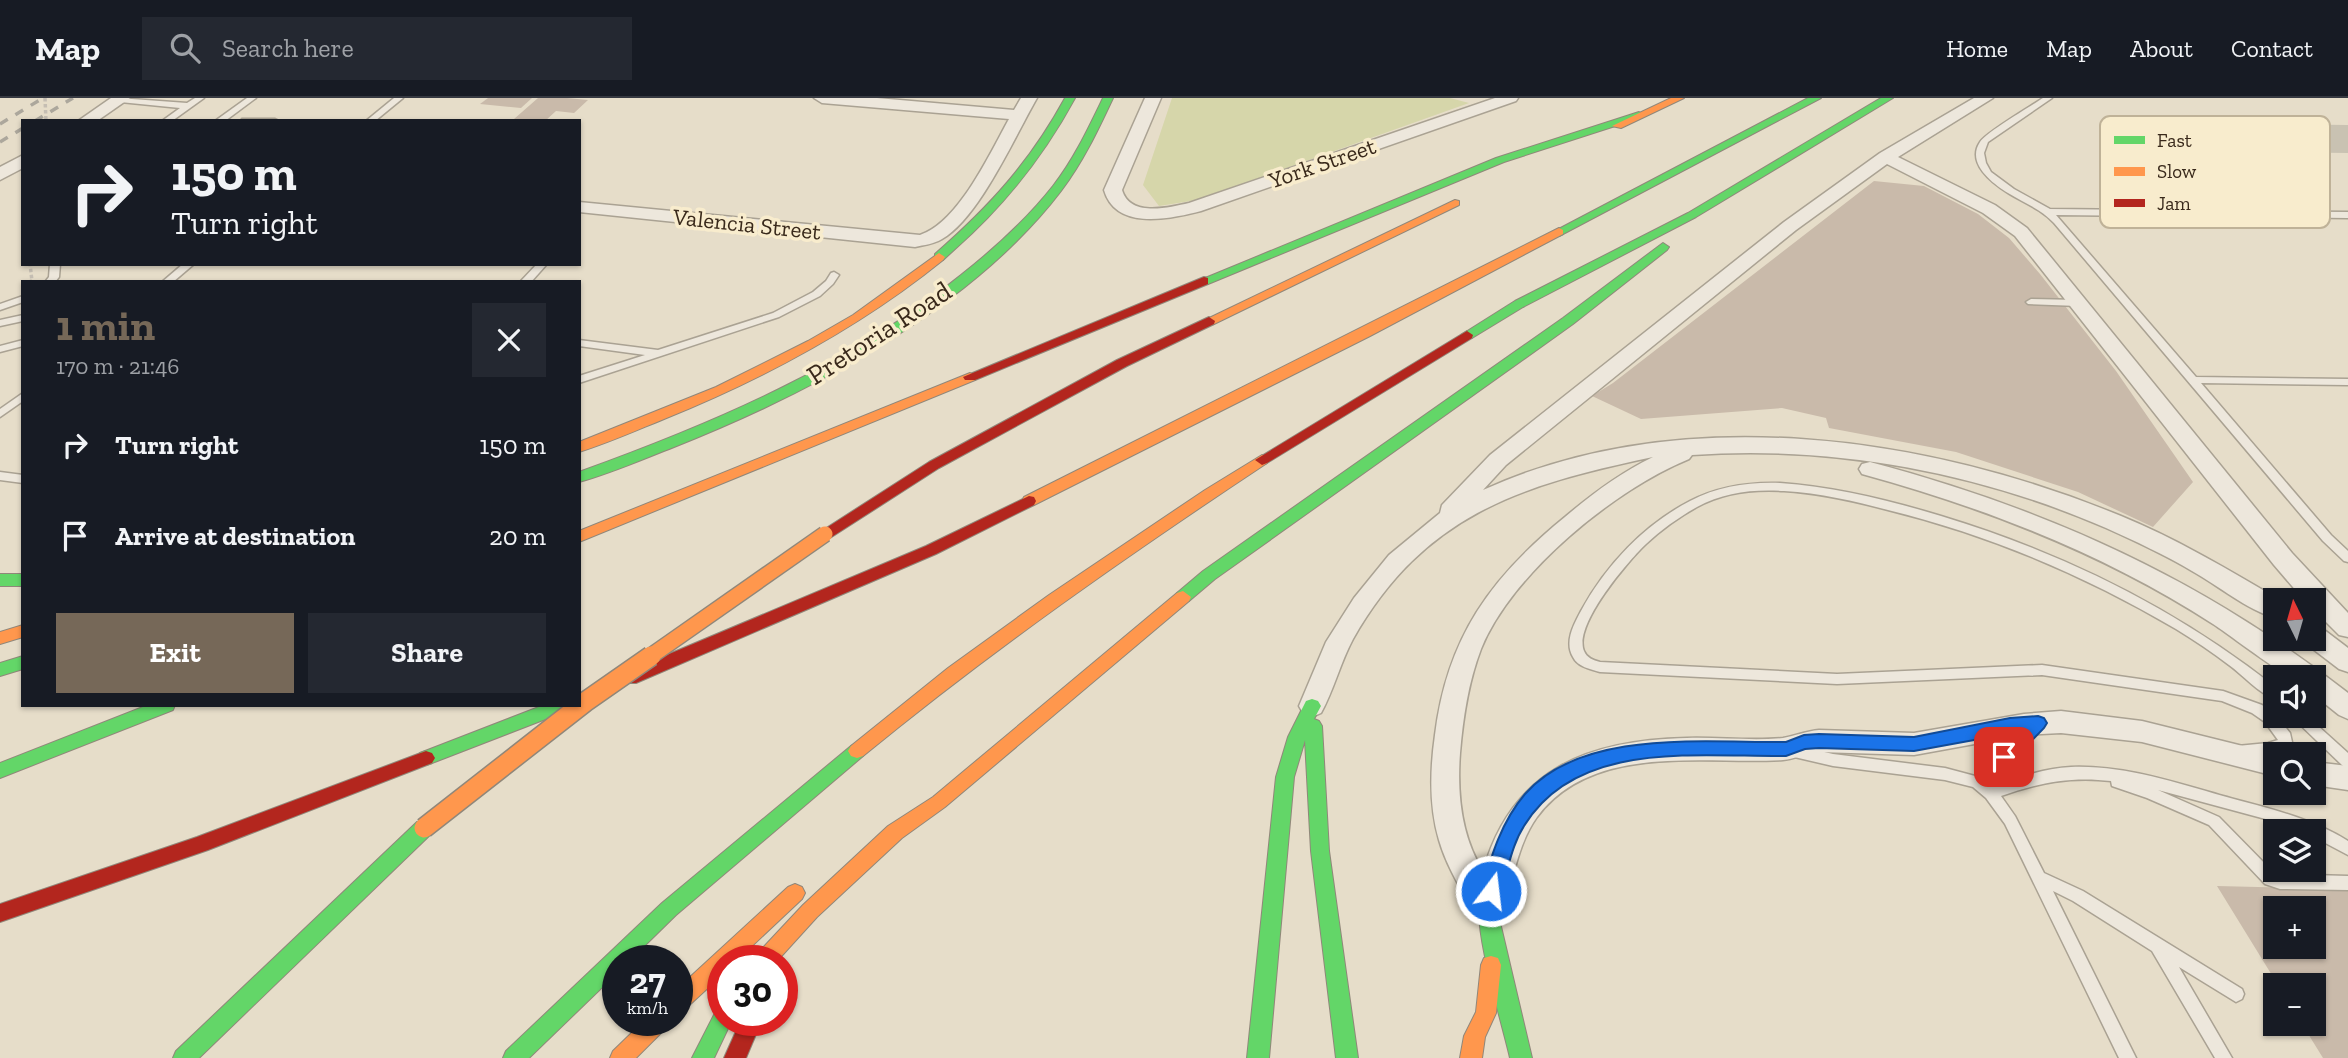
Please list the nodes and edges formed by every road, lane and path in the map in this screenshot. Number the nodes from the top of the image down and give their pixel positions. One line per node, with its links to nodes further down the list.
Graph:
1 (45, 98): 20 (path, bridge)
2 (200, 98): 17 (lane)
3 (252, 98): 23 (lane)
4 (399, 98): 24 (lane)
5 (822, 98): 18 (street)
6 (1029, 98): 18 (street)
7 (1070, 98): 59 (main road, Pretoria Road)
8 (1108, 98): 61 (main road, Pretoria Road)
9 (1153, 98): 10 (street, York Street)
10 (1510, 98)
11 (1679, 98): 19 (main road)
12 (1816, 98): 81 (main road)
13 (1888, 98): 35 (main road)
14 (1985, 98): 25 (street)
15 (2048, 98): 33 (lane)
16 (121, 99): 17 (lane); 21 (street)
17 (188, 106): 22 (lane)
18 (1019, 115): 32 (street, Valencia Street)
19 (1639, 116): 28 (main road); 64 (main road)
20 (46, 119)
21 (89, 119)
22 (169, 119)
23 (222, 119)
24 (373, 119)
25 (1936, 129): 26 (street); 30 (street)
26 (1886, 158): 30 (street); 63 (street)
27 (21, 161): 29 (street)
28 (1533, 166)
29 (0, 175)
30 (1946, 187): 45 (street)
31 (1475, 194): 82 (main road, bridge)
32 (581, 207)
33 (2049, 212): 34 (lane); 54 (lane)
34 (2100, 213)
35 (1692, 215): 66 (main road); 119 (main road)
36 (2330, 215): 37 (lane)
37 (2348, 215)
38 (187, 266): 41 (lane)
39 (540, 266): 42 (lane)
40 (834, 275): 52 (lane)
41 (169, 280)
42 (527, 280)
43 (21, 300): 46 (lane)
44 (2031, 302): 45 (lane)
45 (2078, 303): 71 (street)
46 (0, 307)
47 (21, 318): 48 (lane)
48 (0, 323)
49 (581, 343): 52 (lane)
50 (21, 344): 51 (lane)
51 (0, 349)
52 (660, 354): 53 (lane)
53 (581, 379)
54 (2193, 380): 55 (lane); 65 (lane)
55 (2348, 382)
56 (21, 398): 57 (lane)
57 (0, 414)
58 (1720, 444): 63 (street); 69 (street); 77 (street); 108 (street)
59 (581, 446)
60 (0, 476): 62 (lane)
61 (581, 476)
62 (21, 479)
63 (1438, 525): 83 (street)
64 (581, 536)
65 (2348, 558)
66 (1209, 575): 70 (main road); 102 (main road)
67 (0, 580): 68 (main road)
68 (21, 580)
69 (2263, 602)
70 (1139, 613)
71 (2348, 628)
72 (21, 632): 73 (main road)
73 (0, 639)
74 (2326, 645): 75 (street)
75 (2348, 662)
76 (21, 663): 78 (main road)
77 (2292, 665)
78 (0, 670)
79 (2263, 685): 88 (lane)
80 (2326, 691): 87 (street)
81 (581, 697)
82 (581, 706)
83 (1312, 706): 123 (main road); 124 (main road)
84 (162, 707): 96 (main road)
85 (557, 707): 109 (main road)
86 (580, 707): 118 (main road, bridge)
87 (2348, 708)
88 (2263, 714)
89 (2038, 723): 92 (street); 93 (street); 100 (lane)
90 (2278, 728): 93 (lane)
91 (2311, 728): 95 (lane)
92 (1786, 749): 100 (lane); 108 (street)
93 (2224, 751): 94 (street)
94 (2263, 762)
95 (2348, 762)
96 (0, 771)
97 (2090, 773): 101 (lane); 104 (lane); 107 (lane)
98 (2326, 775): 99 (street)
99 (2348, 778)
100 (1977, 782): 101 (lane)
101 (1991, 794): 105 (lane)
102 (939, 802): 103 (main road); 112 (main road)
103 (909, 844)
104 (2348, 849)
105 (2040, 878): 111 (lane); 127 (lane)
106 (808, 881): 113 (main road)
107 (2348, 883)
108 (1488, 907): 110 (main road)
109 (0, 914)
110 (1493, 943): 125 (main road); 126 (main road)
111 (2156, 943): 114 (lane); 128 (lane)
112 (779, 945)
113 (693, 988)
114 (2236, 994)
115 (644, 1036): 120 (main road)
116 (714, 1036): 121 (main road)
117 (745, 1036): 122 (main road)
118 (184, 1058)
119 (514, 1058)
120 (621, 1058)
121 (703, 1058)
122 (736, 1058)
123 (1258, 1058)
124 (1346, 1058)
125 (1471, 1058)
126 (1521, 1058)
127 (2128, 1058)
128 (2224, 1058)

